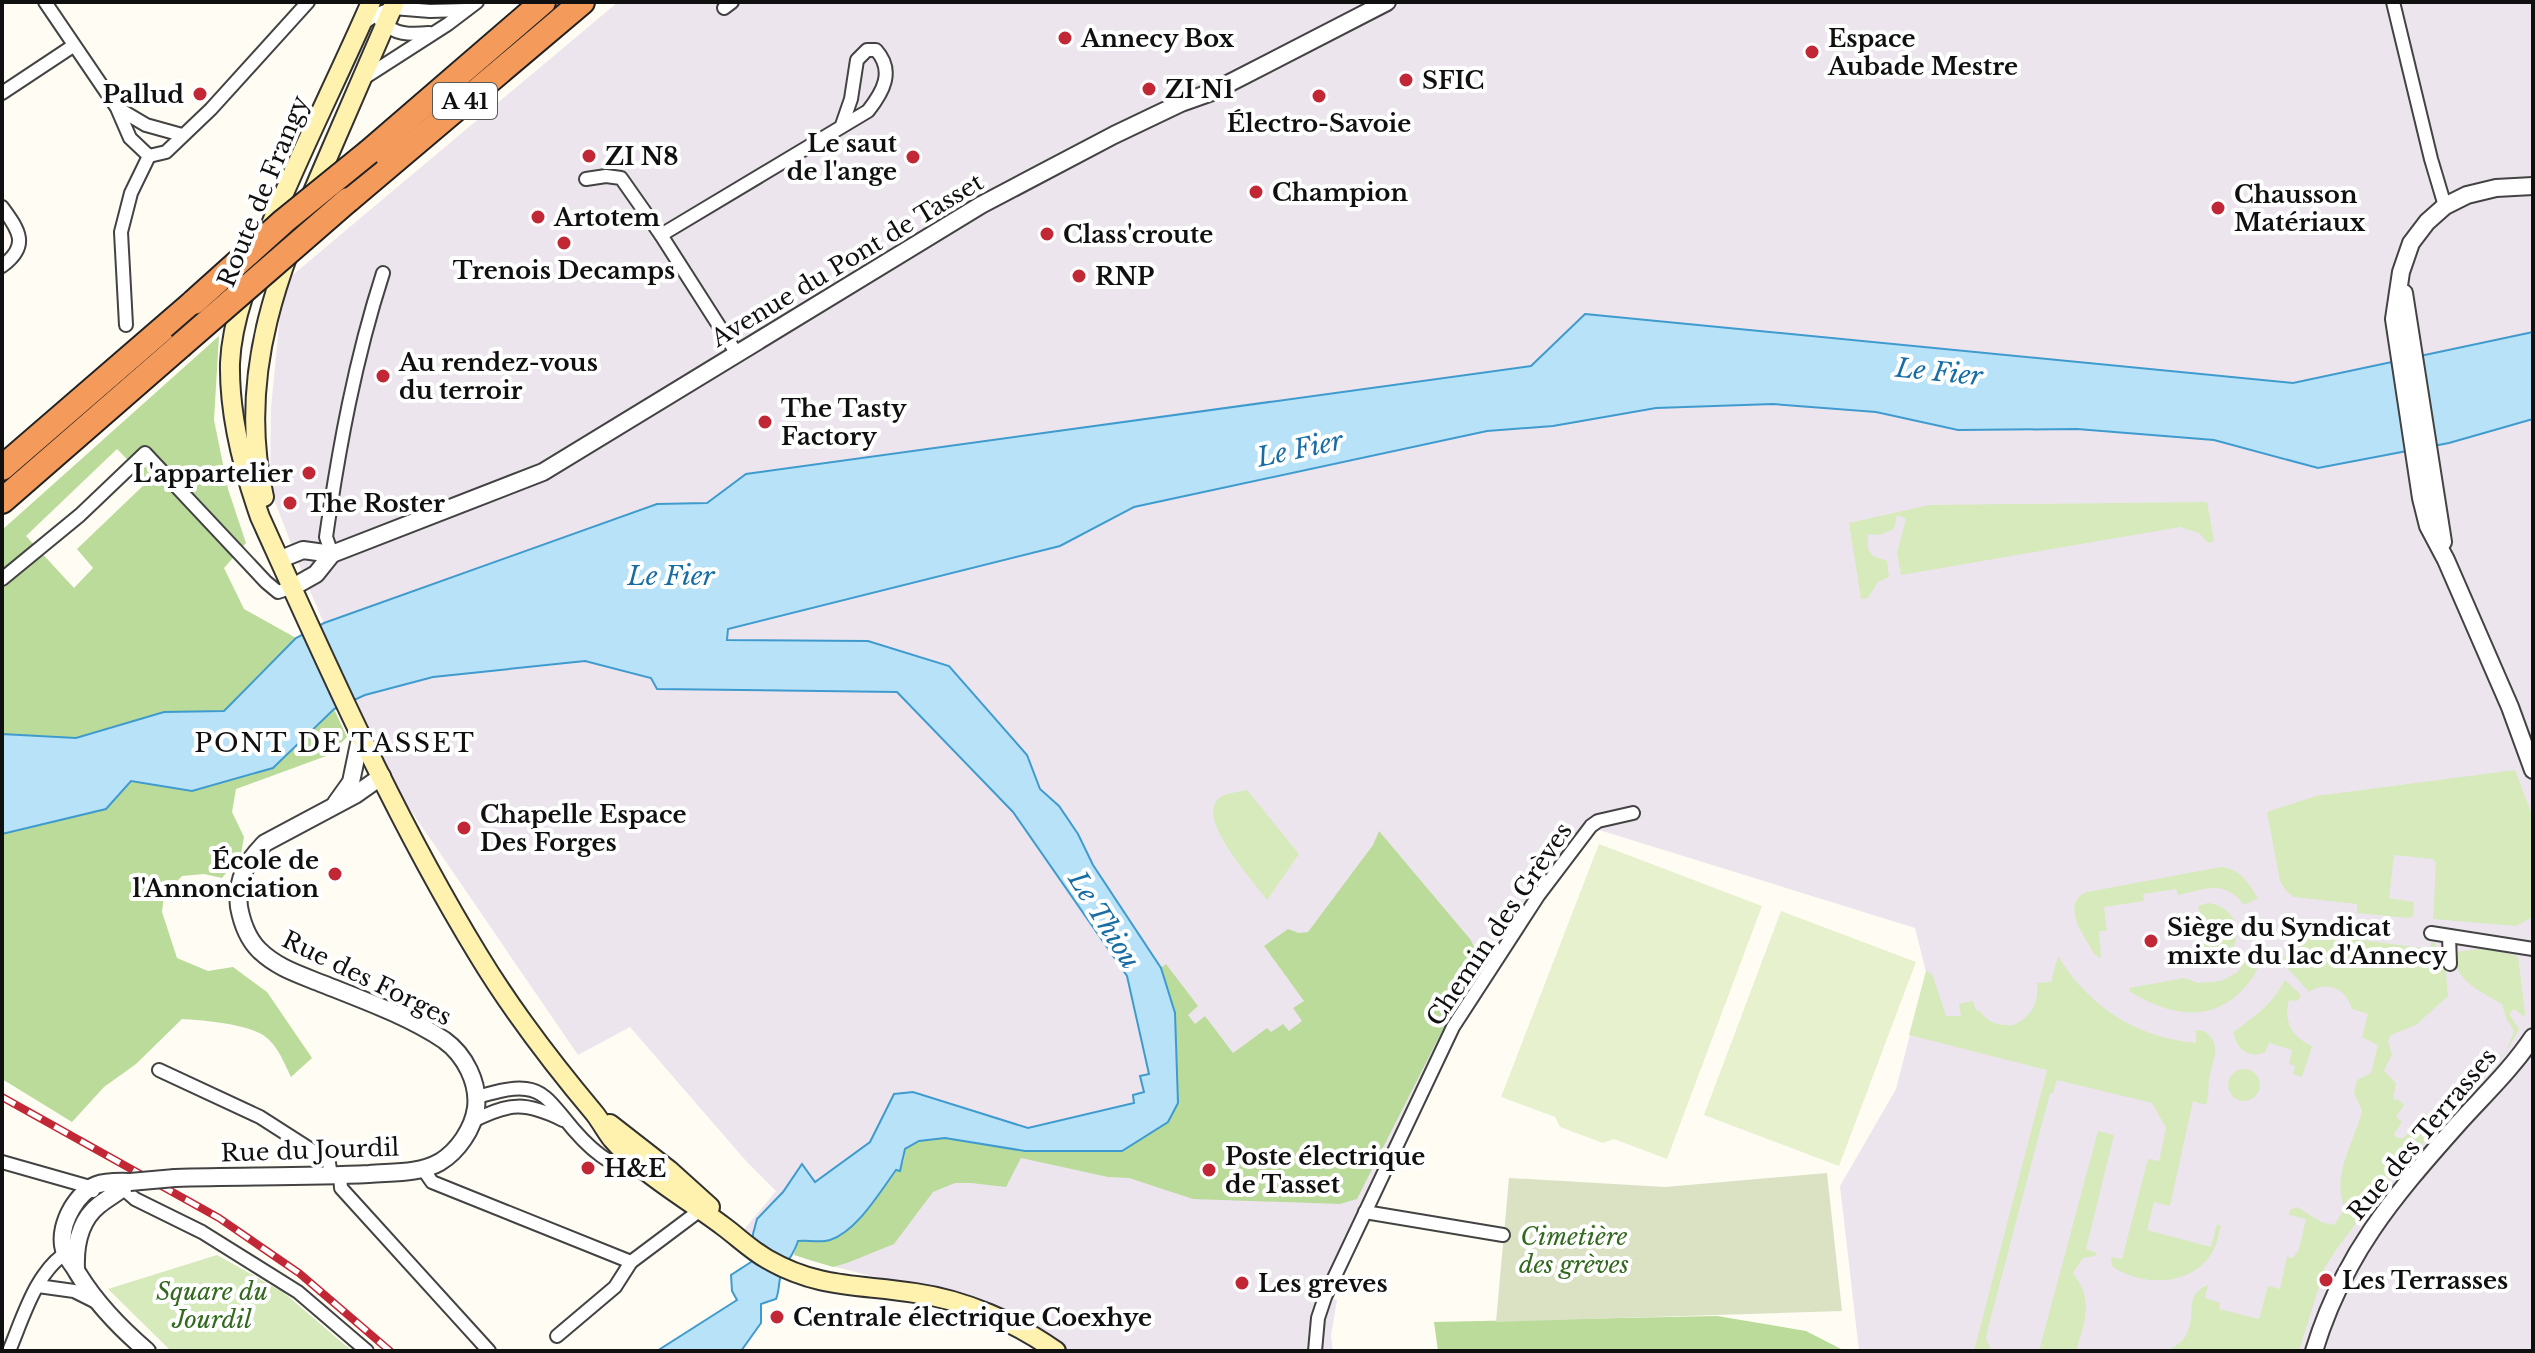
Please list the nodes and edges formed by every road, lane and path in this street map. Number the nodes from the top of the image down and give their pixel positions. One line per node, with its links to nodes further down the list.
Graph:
1 (45, 2): 12 (street)
2 (308, 2): 17 (street)
3 (435, 2): 9 (street)
4 (543, 2): 28 (highway, A 41, bridge)
5 (582, 2): 29 (highway, A 41, bridge)
6 (1387, 2): 27 (street, Avenue du Pont de Tasset)
7 (2393, 2): 21 (street)
8 (472, 6): 9 (street); 11 (street)
9 (446, 10): 10 (street)
10 (379, 11): 11 (street); 13 (main road, Route de Frangy); 30 (main road, Route de Frangy)
11 (433, 32): 13 (street)
12 (73, 46): 14 (street); 15 (street)
13 (361, 80): 30 (main road, Route de Frangy)
14 (2, 93)
15 (117, 108): 17 (street); 18 (street)
16 (842, 125): 16 (street); 23 (street)
17 (182, 135): 18 (street)
18 (149, 156): 26 (street)
19 (586, 179): 23 (street)
20 (2533, 186): 21 (street)
21 (2445, 206): 35 (street)
22 (2, 207): 24 (street)
23 (661, 235): 27 (street)
24 (2, 266)
25 (383, 273): 31 (street)
26 (126, 325)
27 (737, 354): 31 (street, Avenue du Pont de Tasset)
28 (2, 468)
29 (2, 501)
30 (277, 551): 31 (street, Avenue du Pont de Tasset); 33 (main road, Route de Frangy)
31 (332, 554): 33 (street, Avenue du Pont de Tasset)
32 (2, 579): 33 (street)
33 (293, 587): 34 (main road, Route de Frangy)
34 (361, 734): 36 (main road); 37 (street)
35 (2533, 770)
36 (382, 776): 37 (street, Rue des Forges); 46 (main road)
37 (332, 808): 45 (street, Rue des Forges)
38 (1633, 813): 58 (street, Chemin des Grèves)
39 (2431, 933): 40 (street)
40 (2449, 936): 41 (street); 42 (street)
41 (2533, 949)
42 (2450, 964)
43 (2533, 1037): 72 (street, Rue des Terrasses)
44 (159, 1070): 53 (street)
45 (477, 1097): 47 (street, Rue du Jourdil); 48 (street)
46 (595, 1115): 51 (main road); 52 (main road)
47 (473, 1121): 48 (street); 50 (street, Rue du Jourdil)
48 (566, 1122): 52 (street)
49 (2, 1162): 55 (street)
50 (423, 1169): 53 (street, Rue du Jourdil); 62 (street)
51 (669, 1170): 52 (street); 59 (main road)
52 (648, 1173): 57 (main road)
53 (335, 1175): 54 (street, Rue du Jourdil, bridge); 69 (street)
54 (123, 1184): 55 (street); 56 (street); 68 (street)
55 (90, 1187): 56 (street); 61 (street)
56 (97, 1206): 61 (street)
57 (699, 1211): 59 (main road); 62 (street)
58 (1365, 1212): 60 (street); 71 (street, Chemin des Grèves)
59 (723, 1226): 70 (main road)
60 (1503, 1235)
61 (70, 1250): 63 (street); 64 (street)
62 (631, 1262): 65 (street)
63 (38, 1286): 64 (street); 67 (street)
64 (98, 1303): 66 (street)
65 (557, 1336)
66 (142, 1348)
67 (9, 1351)
68 (367, 1351)
69 (489, 1351)
70 (1056, 1351)
71 (1315, 1351)
72 (2314, 1351)

